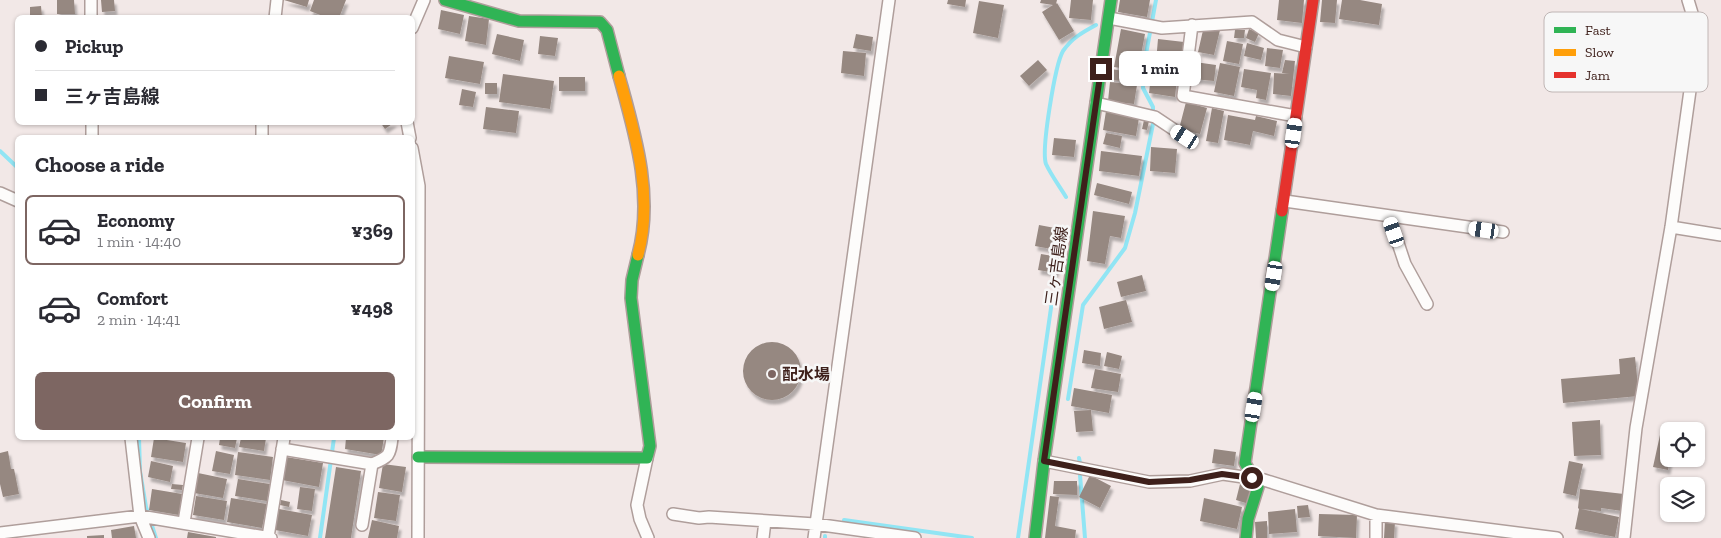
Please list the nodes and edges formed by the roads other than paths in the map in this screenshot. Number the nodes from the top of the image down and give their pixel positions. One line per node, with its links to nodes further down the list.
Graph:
1 (91, 0): 10 (street)
2 (277, 0): 11 (street)
3 (424, 0): 13 (street)
4 (445, 0): 36 (street)
5 (889, 0): 45 (street)
6 (1111, 0): 12 (street, 三ヶ吉島線)
7 (1314, 0): 15 (street)
8 (1688, 0): 9 (street)
9 (1692, 12)
10 (91, 15)
11 (275, 15)
12 (1109, 18): 14 (street); 17 (street, 三ヶ吉島線)
13 (415, 21)
14 (1192, 25): 15 (street); 18 (street)
15 (1306, 47): 18 (street)
16 (1690, 92): 25 (street)
17 (1096, 103): 19 (street); 37 (street, 三ヶ吉島線)
18 (1296, 116): 23 (street)
19 (1185, 137)
20 (415, 164): 29 (street)
21 (0, 193): 22 (street)
22 (15, 199)
23 (1285, 201): 24 (street); 39 (street)
24 (1389, 216): 26 (street); 28 (street)
25 (1671, 228): 27 (street); 60 (street)
26 (1503, 232)
27 (1721, 235)
28 (1427, 304)
29 (415, 347): 30 (street)
30 (415, 391): 35 (street)
31 (130, 440): 42 (street)
32 (198, 440): 44 (street)
33 (392, 440): 38 (street)
34 (283, 443): 38 (street); 50 (street)
35 (418, 457): 36 (street); 51 (street)
36 (647, 458): 52 (street)
37 (1044, 461): 39 (street); 56 (street, 三ヶ吉島線)
38 (372, 464): 46 (street)
39 (1252, 478): 41 (street); 57 (street)
40 (673, 514): 43 (street)
41 (1376, 515): 58 (street); 59 (street)
42 (140, 516): 44 (street); 48 (street); 49 (street)
43 (765, 521): 45 (street); 53 (street)
44 (184, 522): 50 (street)
45 (815, 524): 47 (street); 54 (street)
46 (362, 525)
47 (831, 532): 55 (street)
48 (0, 533)
49 (148, 538)
50 (270, 538)
51 (418, 538)
52 (648, 538)
53 (763, 538)
54 (814, 538)
55 (915, 538)
56 (1035, 538)
57 (1246, 538)
58 (1376, 538)
59 (1557, 538)
60 (1624, 538)

